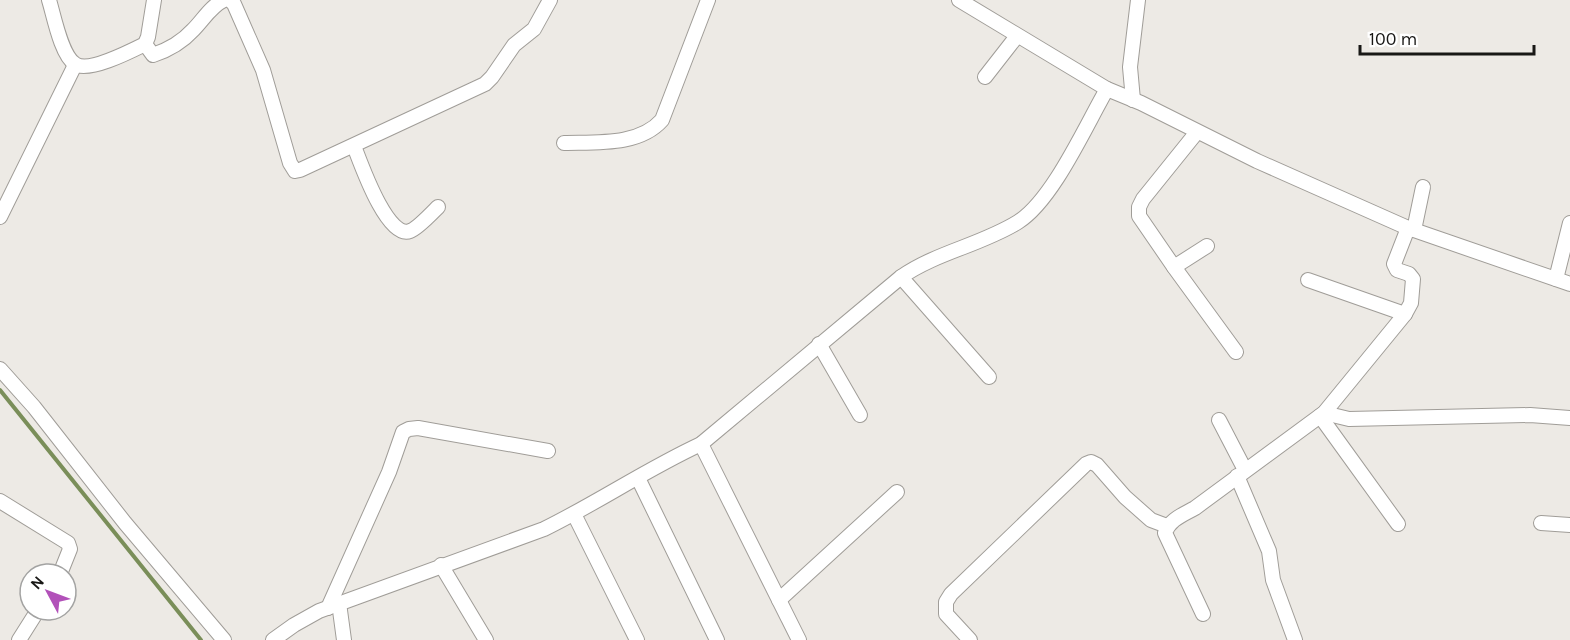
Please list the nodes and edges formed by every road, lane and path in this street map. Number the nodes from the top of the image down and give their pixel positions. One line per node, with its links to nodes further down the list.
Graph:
1 (48, 0): 11 (street)
2 (154, 0): 10 (street)
3 (224, 0): 10 (street)
4 (230, 0): 17 (street)
5 (549, 0): 17 (street)
6 (708, 0): 16 (street)
7 (959, 0): 9 (street)
8 (1138, 0): 14 (street)
9 (1017, 36): 12 (street); 13 (street)
10 (145, 44): 11 (street)
11 (75, 64): 20 (street)
12 (985, 77)
13 (1107, 89): 14 (street); 25 (street)
14 (1133, 100): 15 (street)
15 (1197, 132): 22 (street); 24 (street)
16 (564, 143)
17 (354, 146): 19 (street)
18 (1423, 187): 22 (street)
19 (438, 207)
20 (0, 218)
21 (1570, 223): 26 (street)
22 (1411, 229): 26 (street); 29 (street)
23 (1207, 246): 24 (street)
24 (1174, 267): 31 (street)
25 (902, 277): 30 (street); 33 (street)
26 (1556, 279): 28 (street)
27 (1308, 280): 29 (street)
28 (1570, 284)
29 (1405, 314): 34 (street)
30 (819, 344): 35 (street); 38 (street)
31 (1236, 352)
32 (0, 369): 56 (street)
33 (989, 377)
34 (1322, 414): 36 (street); 40 (street); 46 (street)
35 (860, 415)
36 (1570, 418)
37 (1219, 420): 40 (street)
38 (701, 444): 41 (street); 51 (street)
39 (548, 451): 52 (street)
40 (1241, 473): 48 (street); 64 (street)
41 (638, 478): 44 (street); 61 (street)
42 (897, 492): 51 (street)
43 (0, 501): 49 (street)
44 (574, 514): 50 (street); 60 (street)
45 (1541, 523): 47 (street)
46 (1398, 524)
47 (1570, 525)
48 (1167, 526): 53 (street); 63 (street)
49 (65, 562)
50 (441, 566): 52 (street); 59 (street)
51 (779, 600): 62 (street)
52 (334, 605): 57 (street); 58 (street)
53 (1203, 614)
54 (30, 622): 55 (street)
55 (19, 640)
56 (224, 640)
57 (273, 640)
58 (344, 640)
59 (486, 640)
60 (637, 640)
61 (717, 640)
62 (799, 640)
63 (970, 640)
64 (1295, 640)

